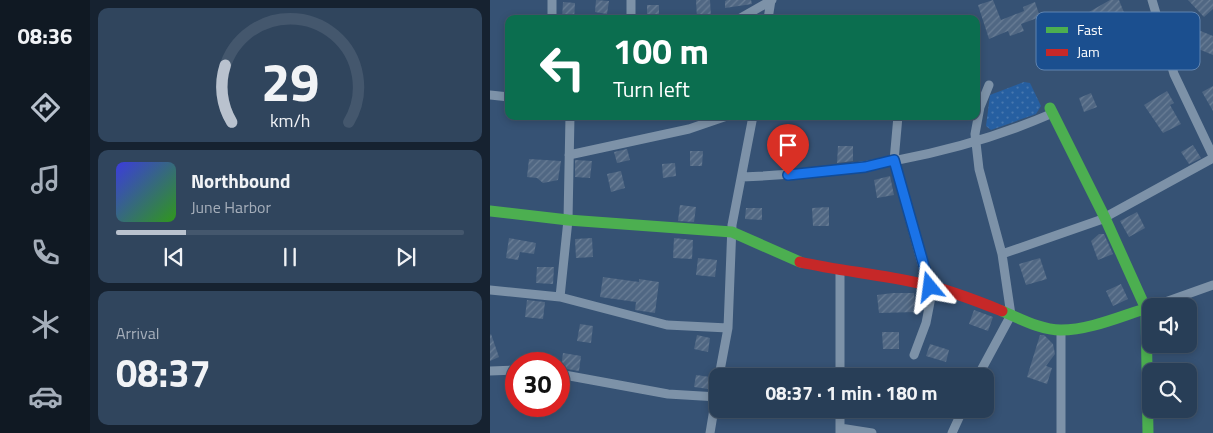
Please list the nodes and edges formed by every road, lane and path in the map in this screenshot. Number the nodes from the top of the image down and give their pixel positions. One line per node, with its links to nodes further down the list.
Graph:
1 (552, 0): 6 (street)
2 (631, 0): 7 (street)
3 (771, 0): 8 (street); 9 (street)
4 (1152, 0): 5 (street)
5 (1156, 12)
6 (552, 15)
7 (632, 15)
8 (746, 15)
9 (769, 15)
10 (1173, 70): 23 (street)
11 (990, 85): 14 (street)
12 (490, 94): 13 (street)
13 (505, 96)
14 (980, 107)
15 (1052, 110): 21 (street); 27 (street)
16 (570, 120): 22 (street)
17 (715, 120): 22 (street)
18 (752, 120): 25 (street)
19 (898, 120): 24 (street)
20 (978, 120): 21 (street)
21 (976, 140): 24 (street); 30 (street)
22 (569, 155): 28 (street)
23 (1213, 157): 27 (street)
24 (894, 160): 25 (street); 33 (street)
25 (742, 177): 29 (street)
26 (490, 211): 28 (street)
27 (1105, 218): 30 (street); 36 (street)
28 (568, 220): 29 (street); 35 (street)
29 (732, 232): 31 (street); 40 (street)
30 (1002, 254): 39 (street)
31 (840, 271): 33 (street); 45 (street)
32 (1213, 285): 37 (street)
33 (930, 287): 39 (street); 43 (street)
34 (490, 290): 35 (street)
35 (560, 297): 40 (street)
36 (1146, 298)
37 (1178, 298)
38 (1142, 310): 41 (street)
39 (1011, 315): 41 (street); 46 (street)
40 (728, 328): 44 (street)
41 (1061, 330): 57 (street)
42 (1150, 353): 58 (street)
43 (914, 355)
44 (720, 368)
45 (840, 368)
46 (982, 368)
47 (505, 370): 48 (street)
48 (490, 371)
49 (570, 376): 50 (street)
50 (709, 397)
51 (712, 418): 54 (street)
52 (959, 418): 56 (street)
53 (840, 430): 55 (street)
54 (710, 433)
55 (872, 433)
56 (952, 433)
57 (1061, 433)
58 (1148, 433)

